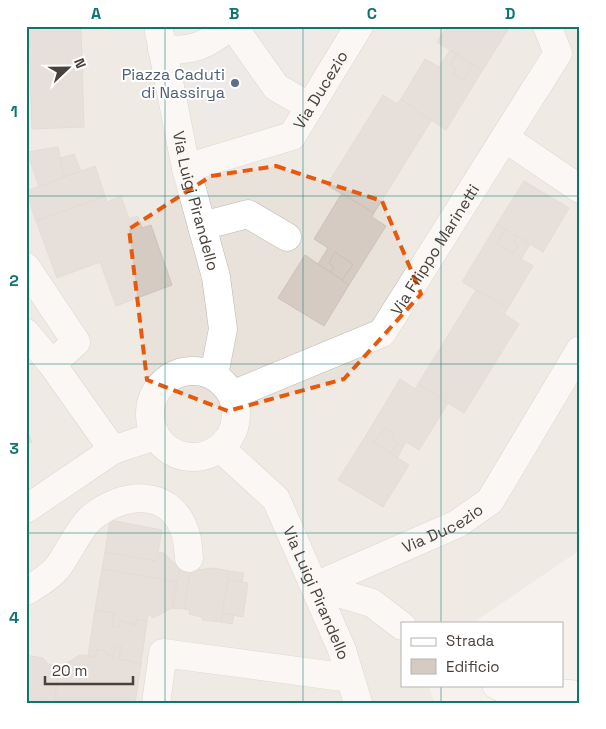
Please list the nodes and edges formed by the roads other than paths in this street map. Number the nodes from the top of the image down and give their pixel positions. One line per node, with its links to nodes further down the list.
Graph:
1 (232, 26): 4 (street); 5 (street)
2 (359, 26): 5 (street, Via Ducezio)
3 (547, 26): 6 (street, Via Filippo Marinetti)
4 (160, 38): 7 (street, Via Luigi Pirandello)
5 (310, 107): 7 (street, Via Ducezio)
6 (505, 138): 8 (street); 15 (street, Via Filippo Marinetti)
7 (186, 168): 9 (street, Via Luigi Pirandello)
8 (580, 189)
9 (202, 226): 10 (street); 15 (street, Via Luigi Pirandello)
10 (287, 237)
11 (26, 267): 14 (street)
12 (26, 333): 14 (street)
13 (580, 350): 21 (street, Via Ducezio)
14 (52, 364): 18 (street)
15 (223, 385): 16 (street); 17 (street)
16 (155, 436): 17 (street); 18 (street)
17 (220, 448): 21 (street, Via Luigi Pirandello)
18 (114, 450): 19 (street)
19 (26, 508)
20 (189, 558): 22 (street)
21 (315, 586): 23 (street); 25 (street, Via Luigi Pirandello)
22 (26, 591)
23 (401, 625)
24 (498, 686): 26 (street)
25 (354, 690): 27 (street)
26 (580, 695)
27 (156, 703)

